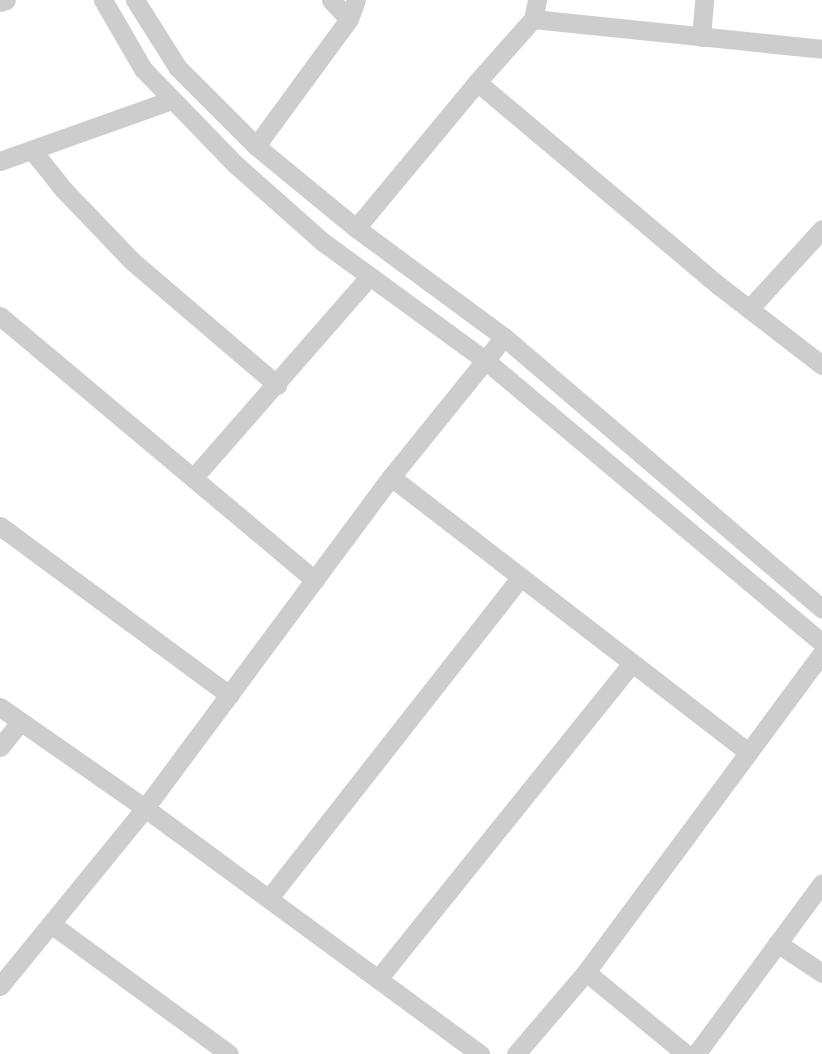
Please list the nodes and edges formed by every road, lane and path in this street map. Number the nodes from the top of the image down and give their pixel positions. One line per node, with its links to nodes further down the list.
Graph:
1 (6, 0): 7 (street)
2 (103, 0): 13 (street)
3 (135, 0): 14 (street)
4 (331, 0): 9 (street)
5 (356, 0): 9 (street)
6 (704, 0): 10 (street)
7 (0, 2)
8 (535, 9): 10 (street); 12 (street)
9 (349, 19): 14 (street)
10 (701, 37): 11 (street)
11 (822, 49)
12 (477, 82): 17 (street); 20 (street)
13 (172, 100): 15 (street); 19 (street)
14 (256, 146): 17 (street)
15 (32, 150): 16 (street); 25 (street)
16 (0, 161)
17 (356, 228): 22 (street)
18 (822, 229): 20 (street)
19 (370, 276): 23 (street); 25 (street)
20 (749, 309): 24 (street)
21 (0, 316): 26 (street)
22 (505, 337): 23 (street); 31 (street)
23 (485, 360): 27 (street); 32 (street)
24 (822, 365)
25 (277, 385): 26 (street)
26 (194, 477): 30 (street)
27 (391, 477): 29 (street); 30 (street)
28 (0, 526): 35 (street)
29 (521, 577): 34 (street); 42 (street)
30 (315, 580): 35 (street)
31 (822, 609)
32 (822, 643)
33 (822, 653): 39 (street)
34 (632, 663): 39 (street); 47 (street)
35 (229, 695): 40 (street)
36 (0, 708): 37 (street)
37 (20, 722): 38 (street); 40 (street)
38 (0, 747)
39 (748, 752): 45 (street)
40 (145, 807): 42 (street); 43 (street)
41 (822, 883): 44 (street)
42 (269, 898): 47 (street)
43 (51, 924): 48 (street); 49 (street)
44 (778, 943): 46 (street); 53 (street)
45 (586, 972): 51 (street); 52 (street)
46 (822, 974)
47 (379, 979): 50 (street)
48 (0, 986)
49 (229, 1054)
50 (480, 1054)
51 (516, 1054)
52 (686, 1054)
53 (696, 1054)

